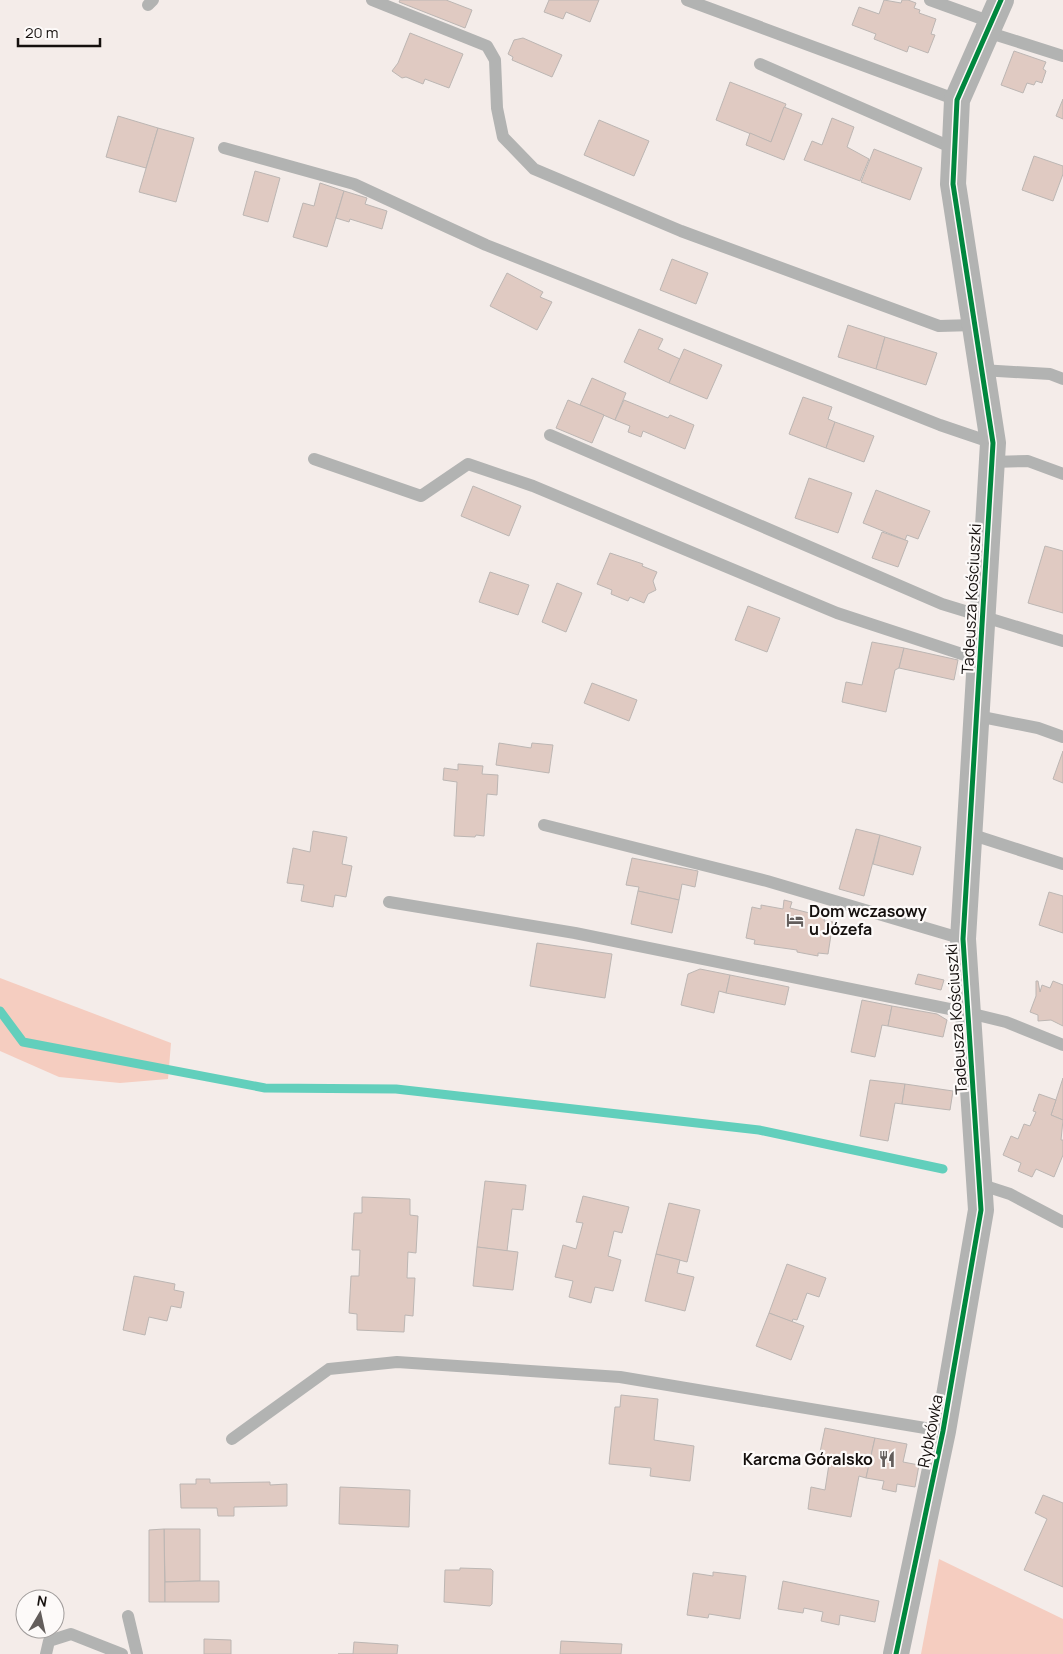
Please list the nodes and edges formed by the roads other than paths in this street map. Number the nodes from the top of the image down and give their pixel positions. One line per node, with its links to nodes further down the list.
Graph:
1 (372, 0): 10 (lane)
2 (687, 0): 7 (lane)
3 (930, 0): 4 (lane)
4 (995, 11): 5 (lane); 7 (street, Tadeusza Kościuszki)
5 (1063, 56)
6 (760, 64): 9 (lane)
7 (957, 100): 9 (street, Tadeusza Kościuszki)
8 (224, 148): 14 (lane)
9 (953, 148): 10 (street, Tadeusza Kościuszki)
10 (974, 325): 11 (street, Tadeusza Kościuszki)
11 (981, 370): 12 (lane); 14 (street, Tadeusza Kościuszki)
12 (1063, 379)
13 (550, 435): 17 (lane)
14 (992, 452): 16 (lane); 17 (street, Tadeusza Kościuszki)
15 (314, 459): 19 (lane)
16 (1063, 474)
17 (982, 618): 18 (lane); 19 (street, Tadeusza Kościuszki)
18 (1063, 641)
19 (980, 660): 20 (street, Tadeusza Kościuszki)
20 (976, 716): 21 (lane); 23 (street, Tadeusza Kościuszki)
21 (1063, 737)
22 (544, 825): 26 (lane)
23 (970, 834): 24 (lane); 26 (street, Tadeusza Kościuszki)
24 (1063, 864)
25 (389, 902): 27 (lane)
26 (963, 939): 27 (street, Tadeusza Kościuszki)
27 (969, 1013): 28 (lane); 29 (street, Tadeusza Kościuszki)
28 (1063, 1045)
29 (979, 1184): 30 (street, Tadeusza Kościuszki); 31 (lane)
30 (980, 1210): 32 (street, Rybkówka)
31 (1063, 1222)
32 (943, 1431): 33 (lane); 38 (street, Rybkówka)
33 (232, 1439)
34 (128, 1616): 37 (lane)
35 (46, 1654): 36 (lane)
36 (122, 1654)
37 (137, 1654)
38 (896, 1654)

